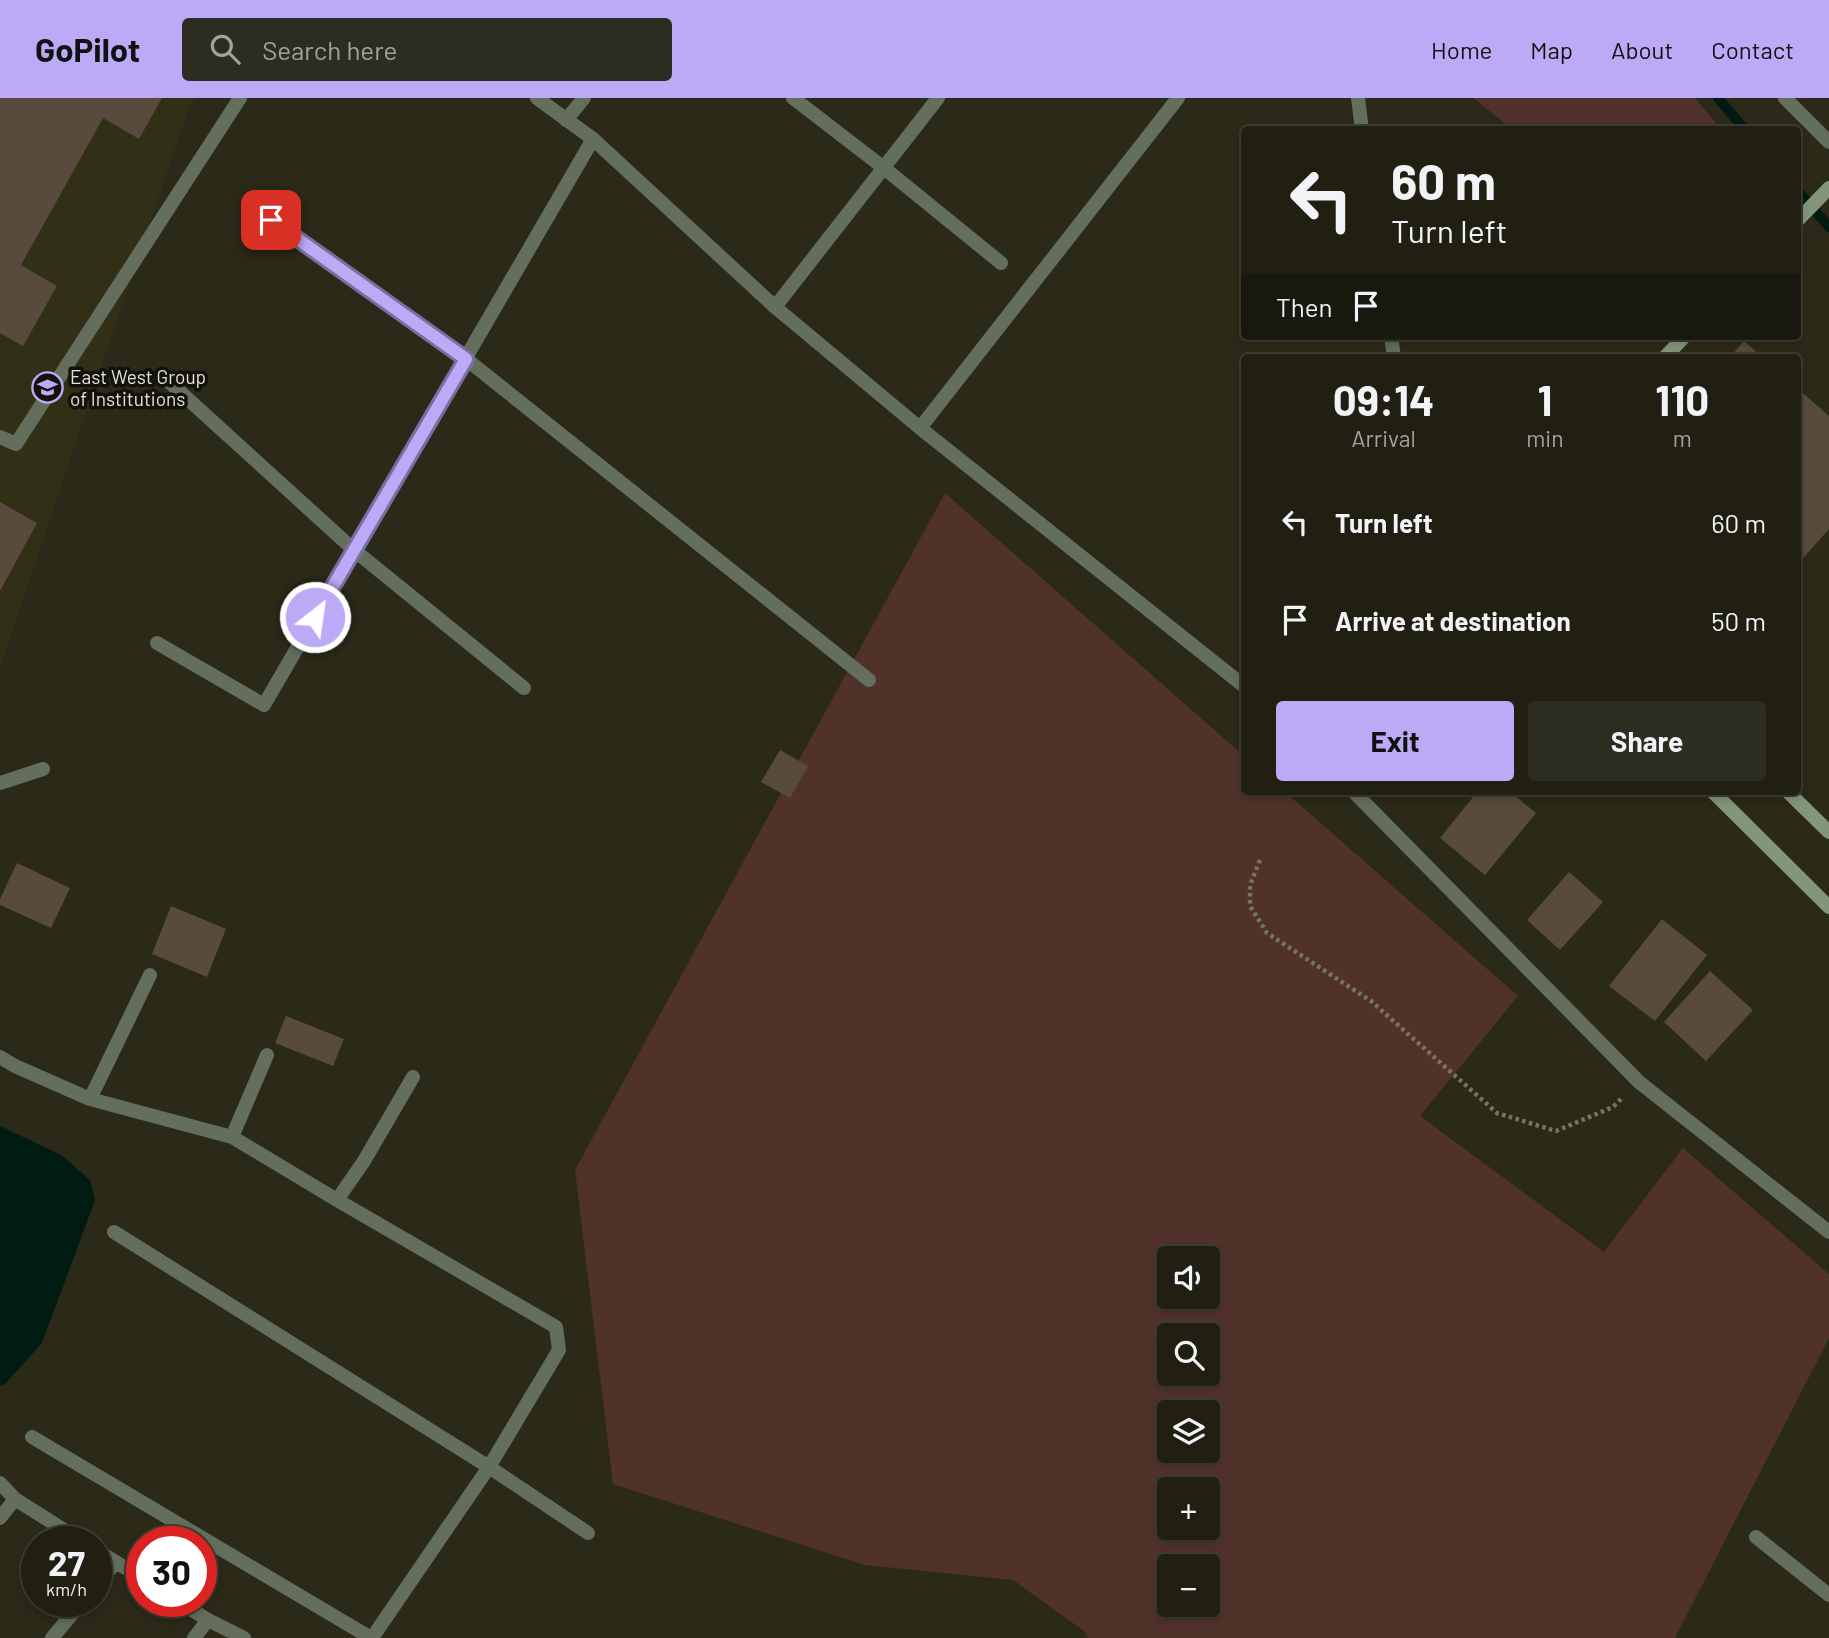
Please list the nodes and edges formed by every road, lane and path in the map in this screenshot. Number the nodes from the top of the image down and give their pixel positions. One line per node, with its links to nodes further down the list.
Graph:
1 (240, 98): 24 (street)
2 (537, 98): 9 (street)
3 (584, 98): 9 (street)
4 (793, 98): 13 (street)
5 (938, 98): 13 (street)
6 (1178, 98): 23 (street)
7 (1358, 98): 10 (street)
8 (1785, 98): 12 (street)
9 (566, 120): 11 (street)
10 (1362, 126)
11 (593, 139): 18 (street); 21 (street)
12 (1829, 142)
13 (884, 168): 17 (street); 18 (street)
14 (1826, 191): 16 (main road)
15 (249, 205): 21 (street)
16 (1801, 217)
17 (1001, 263)
18 (775, 307): 23 (street)
19 (1681, 340): 20 (main road)
20 (1668, 354)
21 (466, 359): 25 (street); 27 (street)
22 (167, 380): 25 (street)
23 (920, 428): 28 (street)
24 (0, 437)
25 (354, 550): 26 (street); 29 (street)
26 (157, 643)
27 (869, 680)
28 (1241, 684)
29 (524, 688)
30 (44, 769): 31 (street)
31 (0, 783)
32 (1357, 795): 42 (street)
33 (1716, 795): 37 (main road)
34 (1791, 795): 35 (main road)
35 (1829, 832)
36 (1260, 860): 42 (path)
37 (1829, 907)
38 (150, 975): 43 (street)
39 (268, 1055): 44 (street)
40 (0, 1057): 43 (street)
41 (413, 1077): 45 (street)
42 (1639, 1082): 47 (street)
43 (90, 1099): 44 (street)
44 (232, 1137): 45 (street)
45 (337, 1200): 49 (street)
46 (114, 1232): 49 (street)
47 (1829, 1232)
48 (32, 1437): 67 (street)
49 (489, 1467): 54 (street); 67 (street)
50 (0, 1483): 51 (street)
51 (15, 1499): 52 (street); 53 (street)
52 (0, 1518)
53 (58, 1526)
54 (588, 1533)
55 (1756, 1537): 60 (street)
56 (112, 1560): 57 (street)
57 (116, 1562): 58 (street); 59 (street)
58 (112, 1567)
59 (126, 1568)
60 (1829, 1595)
61 (70, 1617): 64 (street)
62 (203, 1617): 63 (street)
63 (208, 1620): 65 (street); 66 (street)
64 (52, 1638)
65 (194, 1638)
66 (244, 1638)
67 (371, 1638)

